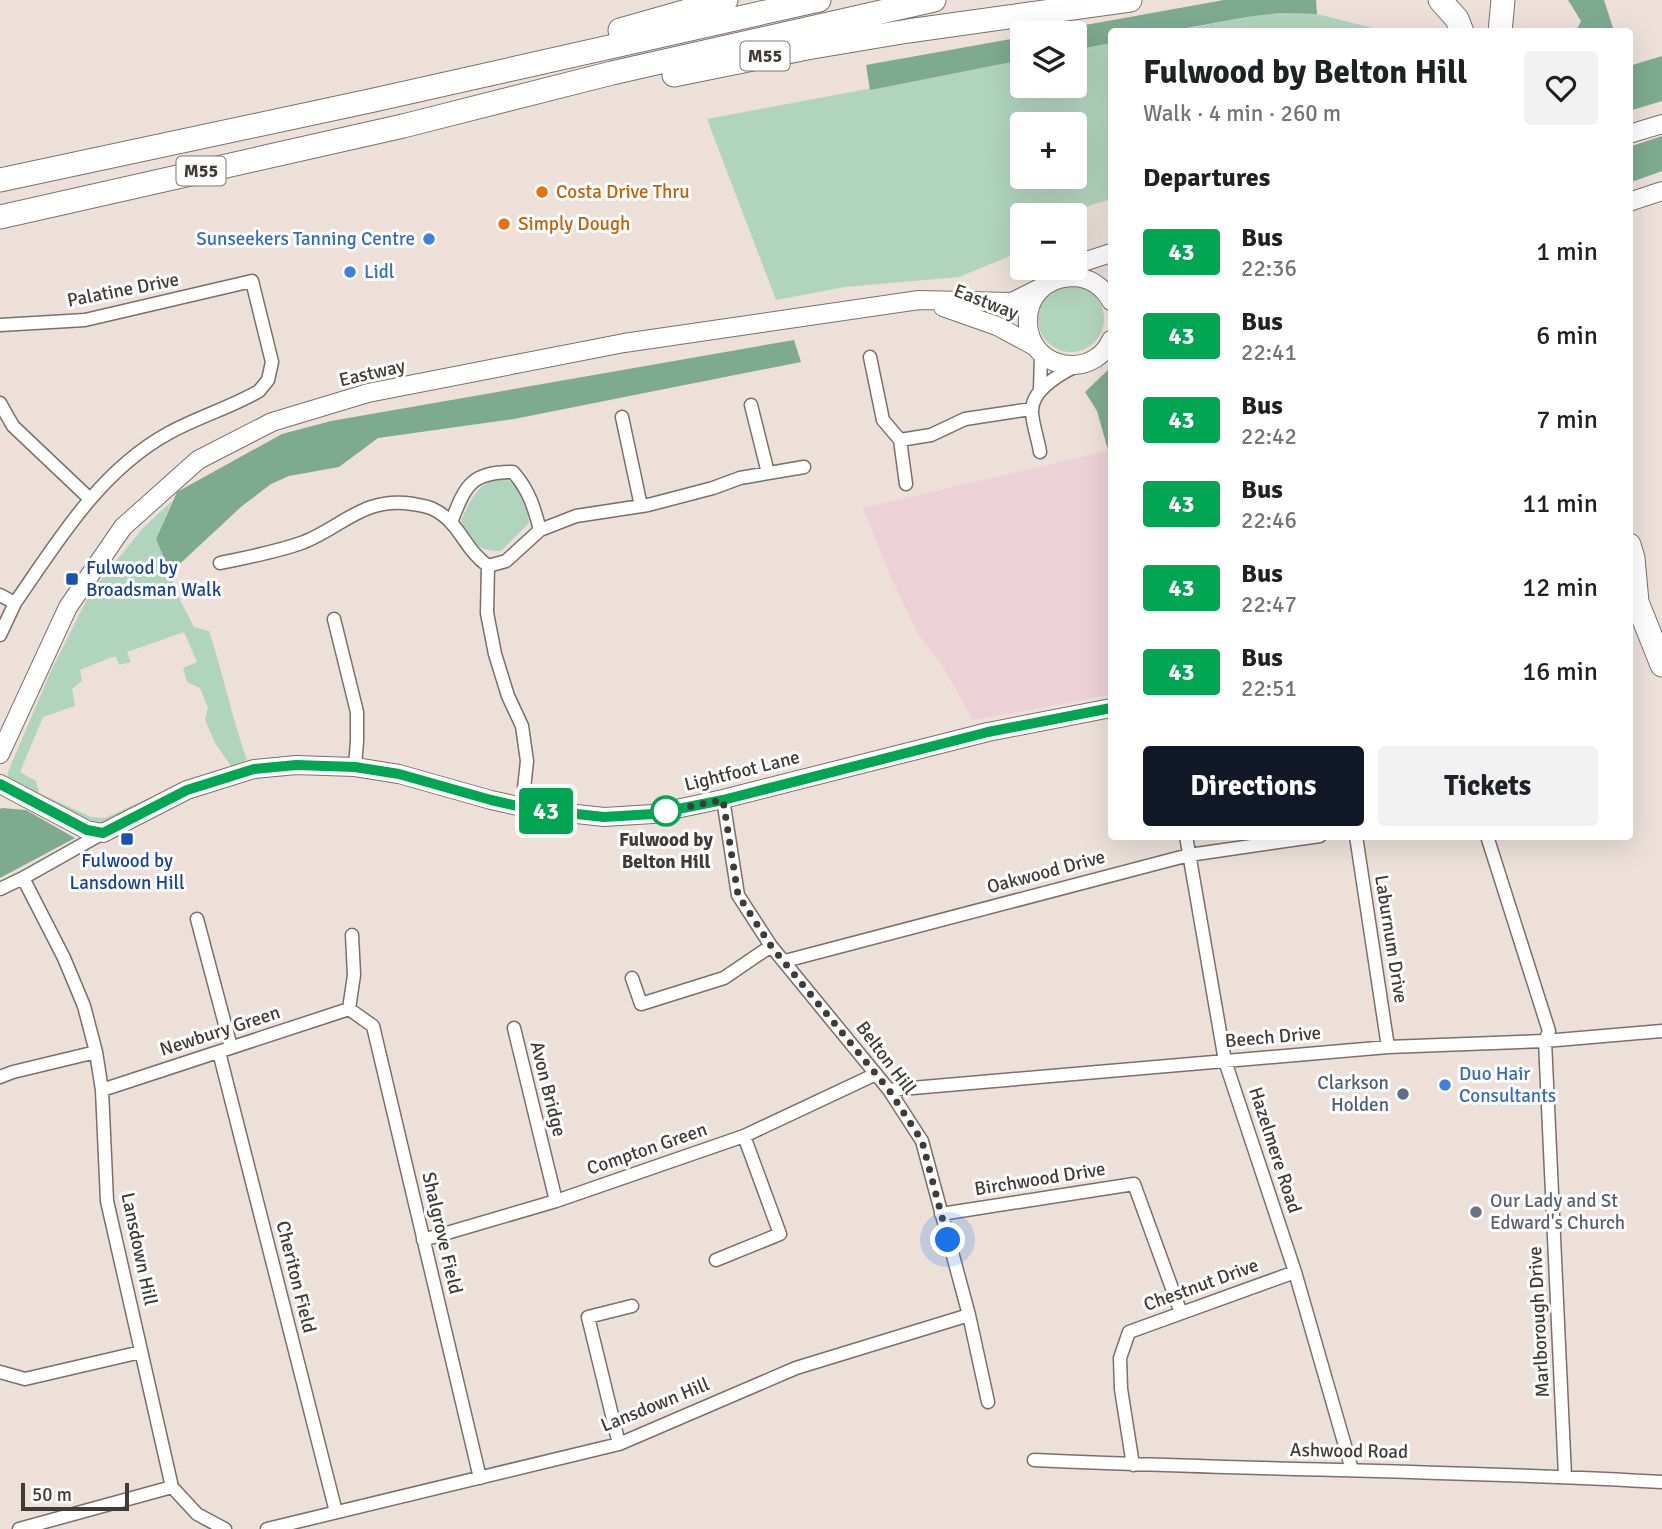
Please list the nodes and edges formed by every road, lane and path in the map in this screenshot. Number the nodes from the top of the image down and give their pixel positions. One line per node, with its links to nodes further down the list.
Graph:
1 (726, 0): 9 (highway, M55)
2 (819, 0): 9 (highway, M55)
3 (934, 0): 11 (highway, M55)
4 (1130, 0): 11 (highway, M55)
5 (1440, 0): 7 (highway)
6 (1503, 0): 8 (highway)
7 (1460, 28)
8 (1500, 28)
9 (374, 100): 13 (highway, M55)
10 (1662, 124): 12 (main road)
11 (403, 126): 16 (highway, M55)
12 (1633, 133)
13 (0, 180)
14 (1662, 191): 15 (main road)
15 (1633, 201)
16 (0, 217)
17 (1108, 254): 18 (main road)
18 (1087, 263)
19 (1087, 279): 22 (main road)
20 (1053, 280): 21 (main road, Eastway)
21 (1042, 287): 23 (main road, Eastway); 26 (main road)
22 (1108, 296)
23 (919, 300): 26 (main road, Eastway); 54 (main road, Eastway)
24 (0, 325): 41 (street, Palatine Drive)
25 (1108, 349): 28 (main road)
26 (1038, 350): 28 (main road, Eastway); 29 (street)
27 (870, 357): 36 (street)
28 (1079, 365): 29 (street)
29 (1040, 391): 32 (street)
30 (0, 403): 34 (street)
31 (751, 405): 39 (street)
32 (1031, 409): 36 (street); 37 (street)
33 (622, 417): 42 (street)
34 (13, 426): 35 (street); 41 (street)
35 (0, 434)
36 (900, 440): 40 (street)
37 (1040, 452)
38 (804, 467): 39 (street)
39 (768, 473): 42 (street)
40 (906, 484)
41 (90, 499): 49 (street)
42 (641, 506): 44 (street)
43 (452, 520): 44 (street); 45 (street); 46 (street)
44 (540, 530): 46 (street)
45 (220, 563)
46 (488, 566): 58 (street)
47 (0, 595): 49 (street)
48 (1633, 601): 52 (highway)
49 (15, 603): 51 (street)
50 (334, 619): 55 (street)
51 (0, 635)
52 (1662, 665)
53 (1108, 709): 57 (main road, Lightfoot Lane)
54 (0, 754)
55 (355, 767): 58 (main road, Lightfoot Lane); 59 (main road, Lightfoot Lane)
56 (0, 784): 59 (main road)
57 (723, 800): 58 (main road, Lightfoot Lane); 69 (street, Belton Hill)
58 (522, 807)
59 (103, 833): 65 (street, Lightfoot Lane)
60 (1186, 840): 64 (street, Hazelmere Road)
61 (1292, 840): 64 (street, Oakwood Drive)
62 (1357, 840): 76 (street, Laburnum Drive)
63 (1488, 840): 75 (street)
64 (1188, 855): 70 (street, Oakwood Drive); 79 (street, Hazelmere Road)
65 (23, 878): 66 (street, Lightfoot Lane); 78 (street, Lansdown Hill)
66 (0, 889)
67 (197, 919): 77 (street, Cheriton Field)
68 (352, 935): 72 (street)
69 (771, 946): 70 (street, Belton Hill); 71 (street)
70 (785, 961): 80 (street, Belton Hill)
71 (632, 978)
72 (349, 1009): 77 (street, Newbury Green); 87 (street, Shalgrove Field)
73 (514, 1028): 85 (street, Avon Bridge)
74 (1662, 1031): 75 (street, Beech Drive)
75 (1545, 1041): 76 (street, Beech Drive); 100 (street, Marlborough Drive)
76 (1388, 1047): 79 (street, Beech Drive)
77 (225, 1049): 82 (street, Newbury Green); 104 (street, Cheriton Field)
78 (96, 1052): 81 (street); 82 (street, Lansdown Hill)
79 (1225, 1061): 83 (street, Beech Drive); 89 (street, Hazelmere Road)
80 (876, 1074): 83 (street, Belton Hill); 84 (street, Compton Green)
81 (0, 1077)
82 (102, 1090): 93 (street, Lansdown Hill)
83 (889, 1090): 86 (street, Belton Hill)
84 (744, 1136): 85 (street, Compton Green); 88 (street)
85 (555, 1201): 87 (street, Compton Green)
86 (941, 1214): 91 (street, Birchwood Drive); 92 (street, Belton Hill)
87 (424, 1240): 101 (street, Shalgrove Field)
88 (716, 1260)
89 (1295, 1272): 91 (street, Chestnut Drive); 99 (street, Hazelmere Road)
90 (632, 1306): 96 (street)
91 (1181, 1313): 98 (street, Chestnut Drive)
92 (969, 1315): 95 (street, Belton Hill); 96 (street, Lansdown Hill)
93 (141, 1352): 94 (street); 103 (street, Lansdown Hill)
94 (0, 1372)
95 (988, 1402)
96 (619, 1444): 101 (street, Lansdown Hill)
97 (1034, 1460): 98 (street, Ashwood Road)
98 (1133, 1465): 99 (street, Ashwood Road)
99 (1352, 1471): 100 (street, Ashwood Road)
100 (1565, 1476): 102 (street, Ashwood Road)
101 (480, 1478): 104 (street, Lansdown Hill)
102 (1662, 1482)
103 (172, 1487): 105 (street); 106 (street, Lansdown Hill)
104 (336, 1512): 107 (street, Lansdown Hill)
105 (19, 1529)
106 (225, 1529)
107 (267, 1529)

